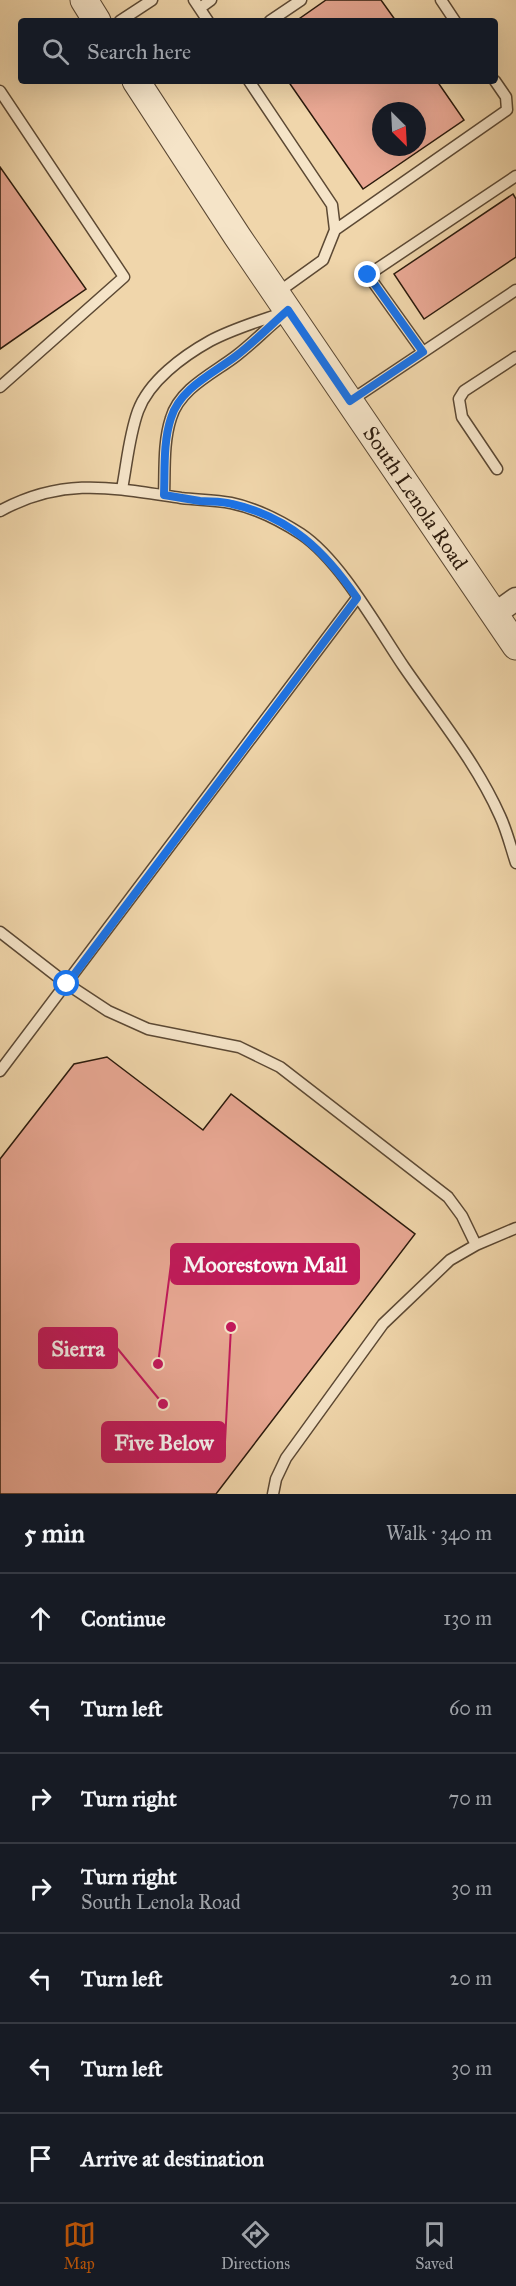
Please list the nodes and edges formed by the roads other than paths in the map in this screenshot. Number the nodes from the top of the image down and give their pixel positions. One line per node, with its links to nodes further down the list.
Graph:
1 (84, 0): 7 (street)
2 (152, 0): 8 (lane)
3 (210, 0): 6 (lane)
4 (301, 0): 10 (lane)
5 (441, 0): 11 (lane)
6 (197, 4): 9 (lane)
7 (95, 18)
8 (125, 18)
9 (206, 18)
10 (274, 18)
11 (453, 18)
12 (138, 84): 19 (street, South Lenola Road)
13 (251, 84): 17 (lane)
14 (497, 84): 17 (lane)
15 (0, 91): 22 (lane)
16 (516, 176): 20 (lane)
17 (335, 230): 19 (lane)
18 (516, 290): 20 (lane)
19 (283, 302): 23 (street, South Lenola Road); 25 (lane); 26 (lane)
20 (423, 352): 23 (lane)
21 (516, 357): 24 (lane)
22 (0, 387)
23 (350, 401): 29 (street, South Lenola Road)
24 (497, 469)
25 (122, 489): 26 (lane); 27 (lane)
26 (164, 495): 28 (lane)
27 (0, 511)
28 (357, 598): 31 (lane); 33 (lane)
29 (505, 606): 30 (street, South Lenola Road)
30 (516, 646)
31 (516, 863)
32 (0, 932): 33 (lane)
33 (67, 984): 34 (lane); 36 (lane)
34 (0, 1071)
35 (516, 1228): 36 (lane)
36 (476, 1245): 37 (lane)
37 (273, 1494)

